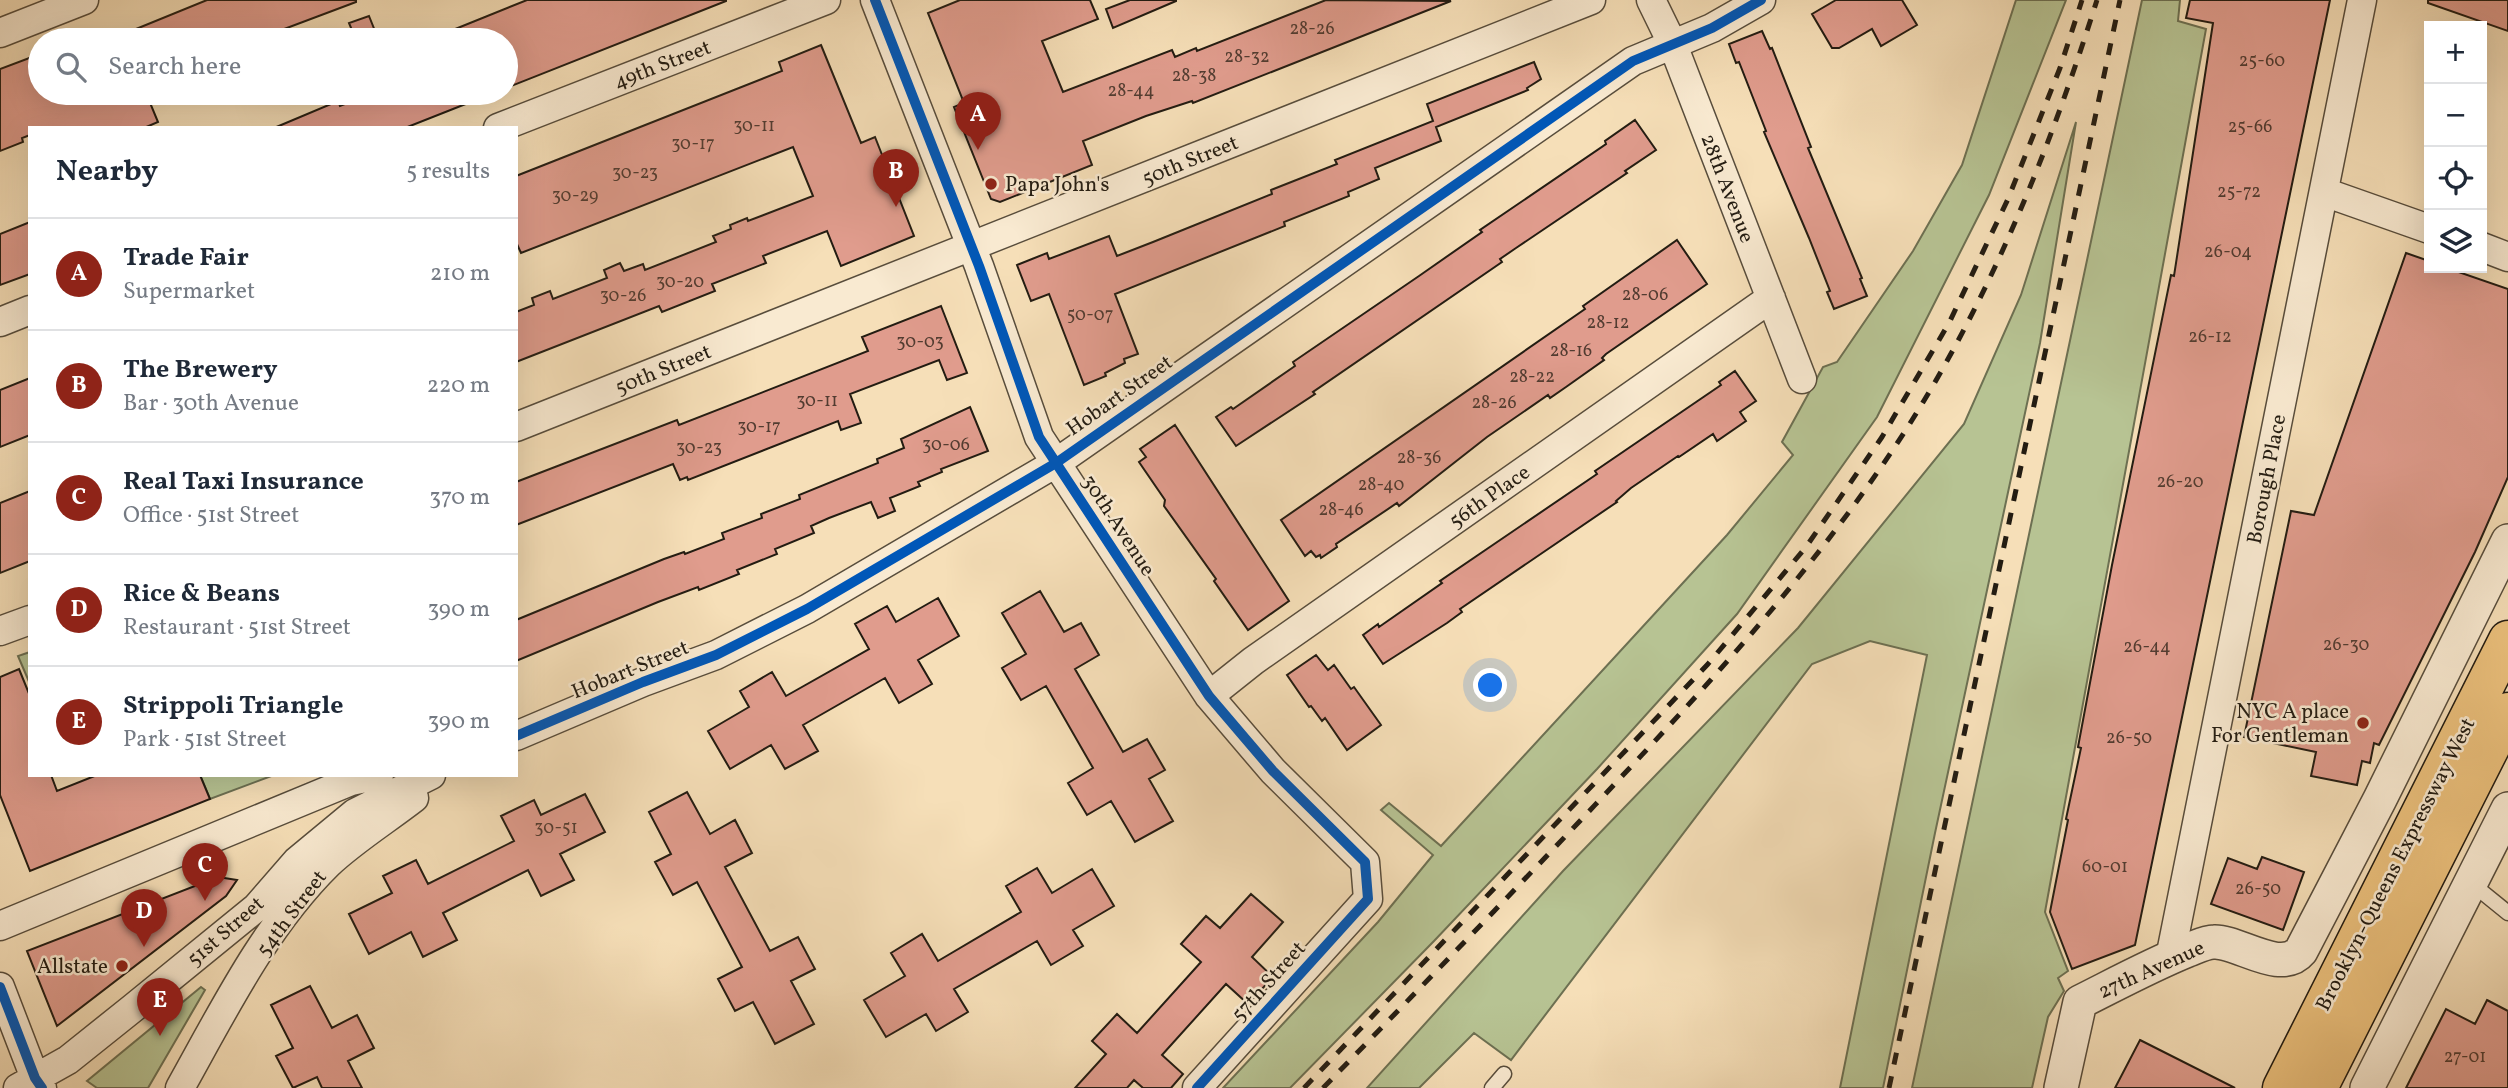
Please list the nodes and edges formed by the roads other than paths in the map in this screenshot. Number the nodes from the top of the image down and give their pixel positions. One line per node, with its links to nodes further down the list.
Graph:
1 (84, 0): 8 (street)
2 (826, 0): 10 (street, 49th Street)
3 (875, 0): 13 (street, 30th Avenue)
4 (1591, 0): 13 (street, 50th Street)
5 (1651, 0): 9 (street, 28th Avenue)
6 (1761, 0): 9 (street)
7 (2362, 0): 11 (street, Borough Place)
8 (0, 33)
9 (1673, 45): 16 (street, 28th Avenue); 21 (street, Hobart Street)
10 (503, 126)
11 (2324, 192): 12 (street); 38 (street, Borough Place)
12 (2424, 227)
13 (971, 247): 20 (street, 50th Street); 21 (street, 30th Avenue)
14 (2487, 249): 15 (street)
15 (2508, 257)
16 (1771, 298): 19 (street, 28th Avenue); 26 (street, 56th Place)
17 (28, 311): 18 (street)
18 (0, 322)
19 (1802, 379)
20 (518, 426)
21 (1056, 463): 26 (street, 30th Avenue); 28 (street, Hobart Street)
22 (2508, 541): 37 (street, Brooklyn-Queens Expressway West)
23 (28, 621): 24 (street)
24 (0, 632)
25 (2508, 640): 46 (highway, Brooklyn-Queens Expressway West)
26 (1209, 696): 34 (street, 30th Avenue)
27 (2508, 712): 47 (highway, Brooklyn-Queens Expressway West)
28 (518, 735)
29 (370, 777): 36 (street)
30 (427, 777): 41 (street, 51st Street)
31 (441, 777): 42 (street, 54th Street)
32 (2508, 809): 33 (street)
33 (2471, 883): 35 (lane); 48 (street)
34 (1368, 899): 43 (street, 57th Street)
35 (2508, 913)
36 (0, 926)
37 (2263, 957): 38 (street, 27th Avenue)
38 (2170, 958): 45 (street, 27th Avenue)
39 (0, 987): 41 (street)
40 (1504, 1073): 44 (lane)
41 (32, 1085)
42 (180, 1088)
43 (1197, 1088)
44 (1492, 1088)
45 (2062, 1088)
46 (2283, 1088)
47 (2318, 1088)
48 (2367, 1088)

